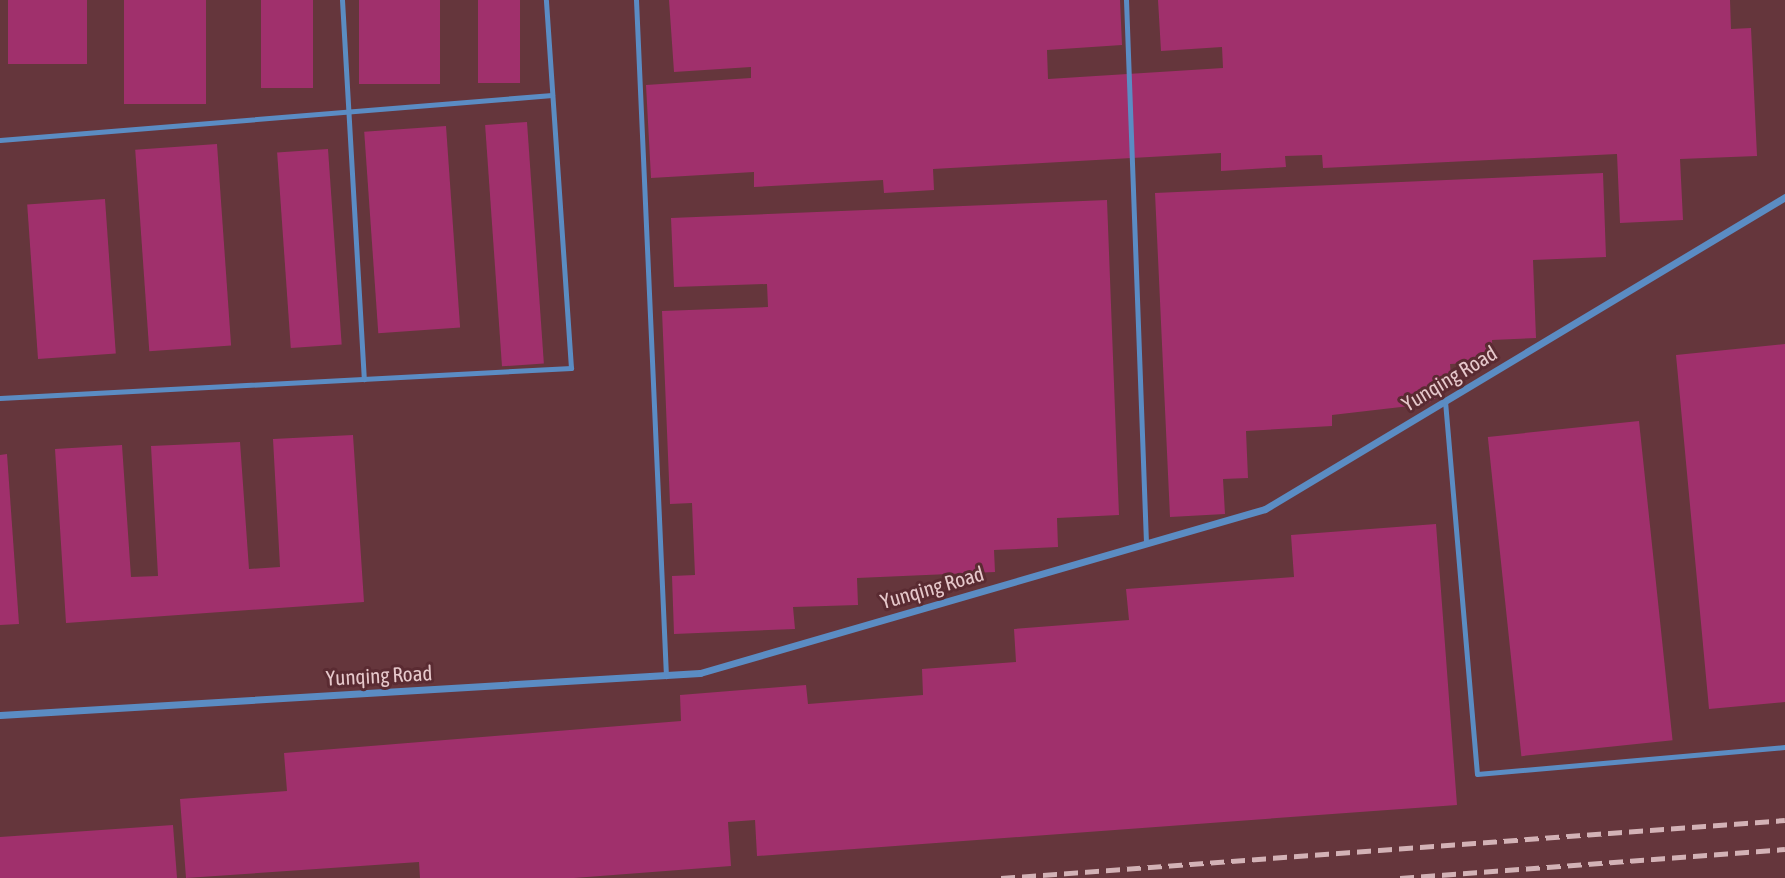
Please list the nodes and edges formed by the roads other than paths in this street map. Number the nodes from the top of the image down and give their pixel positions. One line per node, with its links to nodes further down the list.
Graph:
1 (342, 0): 6 (lane)
2 (546, 0): 5 (lane)
3 (636, 0): 13 (lane)
4 (1126, 0): 12 (lane)
5 (552, 95): 6 (lane); 9 (lane)
6 (349, 112): 7 (lane); 9 (lane)
7 (0, 140)
8 (1785, 197): 11 (street, Yunqing Road)
9 (364, 379): 10 (lane)
10 (0, 398)
11 (1445, 401): 12 (street, Yunqing Road); 15 (lane)
12 (1146, 543): 13 (street, Yunqing Road)
13 (666, 676): 14 (street, Yunqing Road)
14 (0, 715)
15 (1785, 747)

